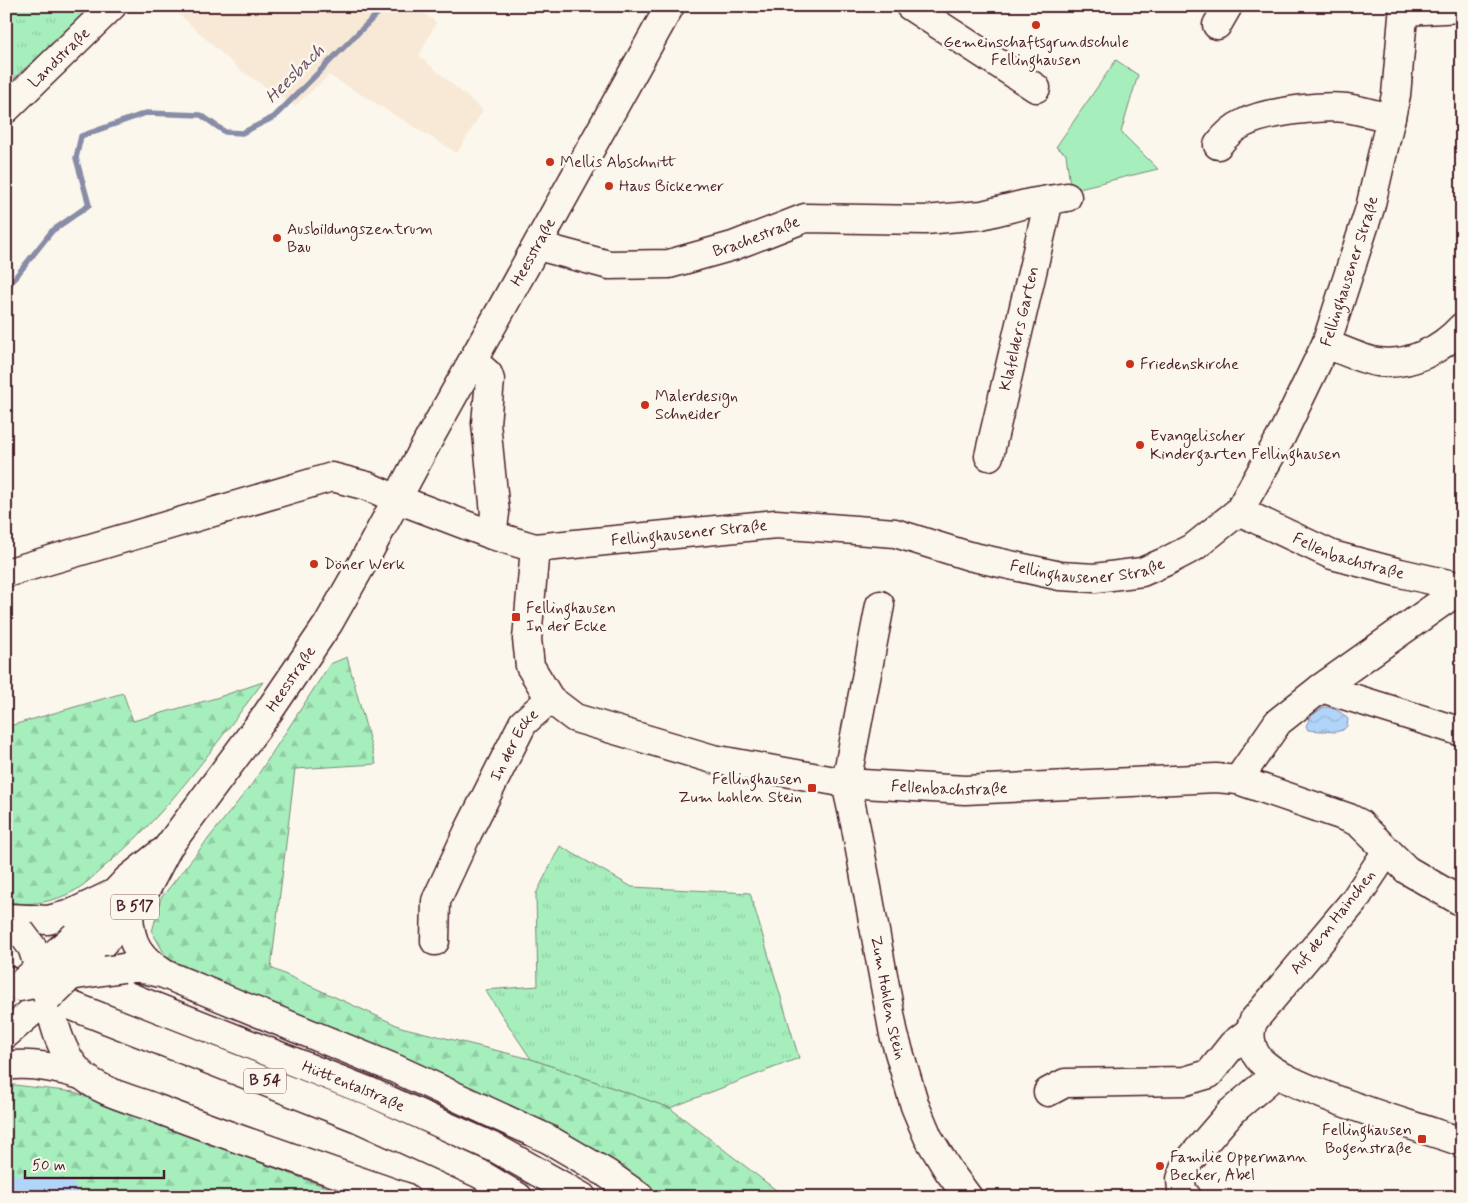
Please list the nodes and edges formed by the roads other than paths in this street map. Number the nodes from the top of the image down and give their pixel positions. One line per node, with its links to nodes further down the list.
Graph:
1 (112, 6): 7 (main road, Landstraße)
2 (670, 6): 11 (main road, Heesstraße)
3 (910, 6): 6 (main road)
4 (1462, 8): 5 (main road)
5 (1404, 9): 8 (main road, Fellinghausener Straße)
6 (1036, 88)
7 (6, 108)
8 (1391, 118): 9 (main road); 13 (main road, Fellinghausener Straße)
9 (1218, 146)
10 (1058, 198): 11 (main road, Brachestraße); 15 (main road, Klafelders Garten)
11 (538, 246): 14 (main road, Heesstraße)
12 (1462, 327): 13 (main road)
13 (1326, 344): 17 (main road, Fellinghausener Straße)
14 (473, 361): 16 (main road, Heesstraße); 18 (main road)
15 (989, 456)
16 (397, 499): 18 (main road, Fellinghausener Straße); 20 (main road); 30 (main road, Heesstraße / B 517)
17 (1239, 511): 19 (main road, Fellinghausener Straße); 21 (main road, Fellenbachstraße)
18 (492, 535): 19 (main road, Fellinghausener Straße)
19 (534, 548): 24 (main road, In der Ecke)
20 (6, 573)
21 (1462, 588): 23 (main road, Fellenbachstraße)
22 (880, 605): 27 (main road)
23 (1321, 688): 25 (main road); 26 (main road, Fellenbachstraße)
24 (550, 698): 27 (main road, Fellenbachstraße); 32 (main road, In der Ecke)
25 (1462, 732)
26 (1238, 780): 27 (main road, Fellenbachstraße); 28 (main road)
27 (846, 783): 48 (main road, Zum Hohlen Stein)
28 (1386, 851): 29 (main road); 38 (main road, Auf dem Hainchen)
29 (1462, 902)
30 (122, 904): 31 (main road); 33 (main road, Heesstraße / B 517); 34 (main road)
31 (10, 928): 36 (main road, bridge); 46 (main road, Hüttentalstraße / B 54)
32 (435, 941)
33 (82, 946): 35 (main road, Heesstraße / B 517, bridge); 36 (main road, Heesstraße / B 517, bridge)
34 (164, 974): 35 (main road, bridge); 47 (main road)
35 (70, 976): 36 (main road, Heesstraße / B 517, bridge)
36 (24, 986): 37 (main road, Heesstraße / B 517); 41 (main road); 45 (main road, Hüttentalstraße / B 54)
37 (10, 1031)
38 (1250, 1031): 40 (main road); 42 (main road, Auf dem Hainchen)
39 (6, 1066): 41 (main road)
40 (1277, 1073): 43 (main road); 49 (main road)
41 (81, 1074): 44 (main road)
42 (1048, 1092)
43 (1462, 1142)
44 (405, 1197)
45 (518, 1197)
46 (582, 1197)
47 (640, 1197)
48 (968, 1197)
49 (1187, 1197)

